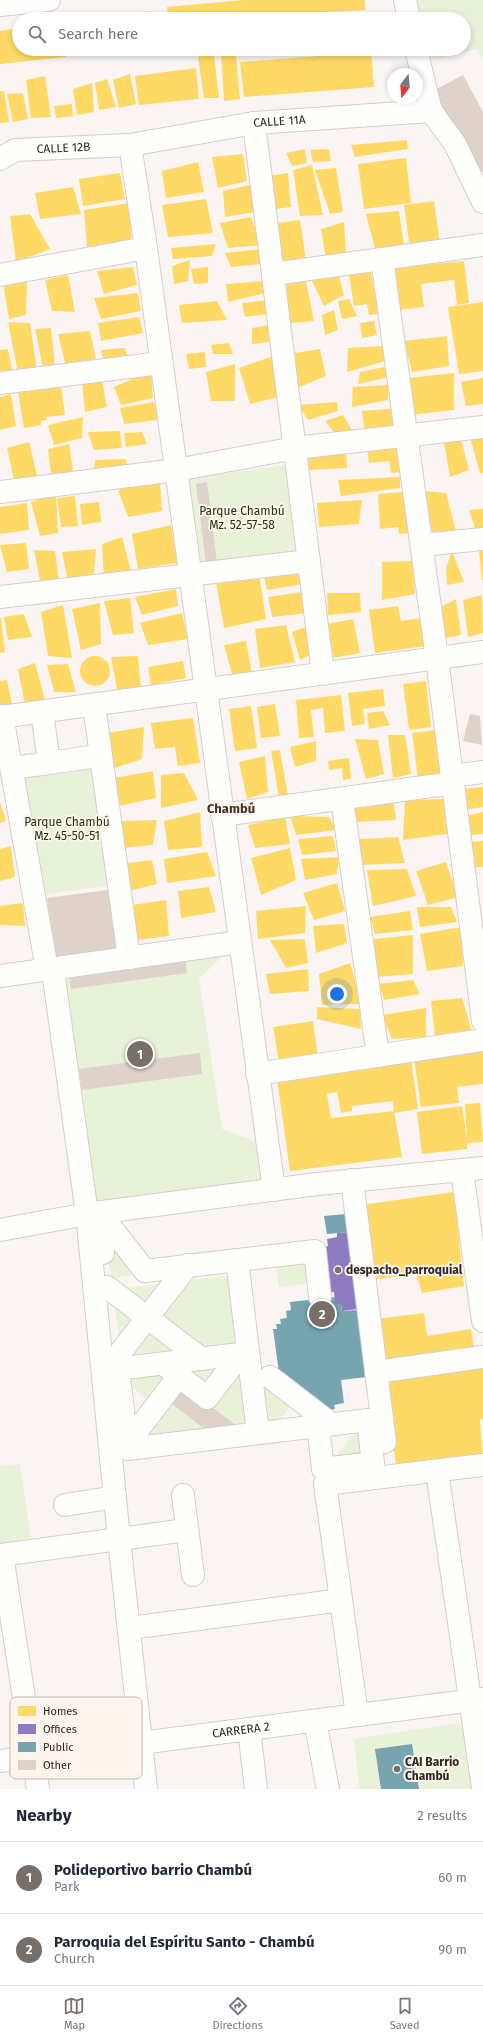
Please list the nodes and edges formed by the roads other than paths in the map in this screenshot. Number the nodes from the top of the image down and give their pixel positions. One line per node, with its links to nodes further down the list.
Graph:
1 (49, 0): 3 (street)
2 (405, 0): 4 (street)
3 (0, 4)
4 (408, 12)
5 (418, 56): 6 (street)
6 (431, 111): 7 (street, CALLE 11A); 10 (street)
7 (254, 122): 8 (street, CALLE 11A); 14 (street)
8 (130, 145): 9 (street, CALLE 12B); 12 (street)
9 (0, 159)
10 (483, 202)
11 (483, 245): 13 (street)
12 (146, 248): 15 (street); 16 (street)
13 (382, 259): 14 (street); 19 (street)
14 (273, 274): 20 (street)
15 (0, 275)
16 (161, 362): 17 (street); 21 (street)
17 (0, 383)
18 (483, 427): 19 (street)
19 (407, 436): 20 (street); 24 (street)
20 (295, 448): 21 (street); 25 (street)
21 (176, 470): 22 (street); 26 (street)
22 (0, 492)
23 (483, 539): 24 (street)
24 (422, 545): 29 (street)
25 (309, 561): 26 (street); 30 (street)
26 (190, 576): 27 (street); 31 (street)
27 (0, 596)
28 (483, 652): 29 (street)
29 (437, 658): 30 (street); 39 (street)
30 (323, 674): 31 (street)
31 (205, 689): 32 (street); 41 (street)
32 (94, 705): 33 (street); 43 (street)
33 (42, 712): 34 (street); 36 (street)
34 (1, 717): 44 (street)
35 (97, 756): 36 (street)
36 (49, 763): 37 (street)
37 (20, 767)
38 (483, 772): 39 (street)
39 (453, 780): 40 (street); 46 (street)
40 (342, 799): 41 (street); 48 (street)
41 (222, 815): 42 (street)
42 (240, 942): 43 (street); 49 (street)
43 (129, 958): 44 (street)
44 (50, 970): 45 (street); 53 (street)
45 (0, 976)
46 (483, 1021)
47 (483, 1040): 48 (street)
48 (378, 1056): 49 (street)
49 (257, 1074): 52 (street)
50 (473, 1170): 51 (street); 60 (street)
51 (352, 1180): 52 (street); 66 (street)
52 (274, 1190): 53 (street)
53 (87, 1214): 54 (street); 76 (street)
54 (0, 1230)
55 (236, 1260): 56 (street); 58 (street); 61 (street)
56 (188, 1265): 57 (street); 59 (street)
57 (107, 1286): 59 (street); 64 (street)
58 (320, 1297)
59 (148, 1318): 63 (street); 64 (street)
60 (483, 1321)
61 (244, 1354): 63 (street); 65 (street); 70 (street)
62 (483, 1357): 66 (street)
63 (202, 1359): 65 (street)
64 (117, 1370): 65 (street); 69 (street); 71 (street)
65 (171, 1370): 69 (street)
66 (376, 1372): 74 (street)
67 (270, 1377): 68 (street)
68 (301, 1400): 70 (street); 70 (street)
69 (153, 1410): 71 (street)
70 (268, 1432): 71 (street)
71 (127, 1444)
72 (483, 1465): 73 (street)
73 (437, 1470): 74 (street); 86 (street)
74 (389, 1476): 82 (street)
75 (183, 1495): 78 (street)
76 (115, 1497): 77 (street); 79 (street)
77 (65, 1504)
78 (186, 1530): 79 (street); 81 (street)
79 (119, 1538): 80 (street); 83 (street)
80 (1, 1555): 84 (street)
81 (193, 1575)
82 (341, 1600): 83 (street); 87 (street)
83 (130, 1628): 85 (street)
84 (23, 1697)
85 (136, 1697)
86 (476, 1700): 87 (street, CARRERA 2); 95 (street)
87 (357, 1715): 88 (street, CARRERA 2)
88 (315, 1721): 89 (street, CARRERA 2); 99 (street)
89 (249, 1729): 90 (street, CARRERA 2); 98 (street)
90 (142, 1743)
91 (142, 1758): 97 (street)
92 (10, 1760): 93 (street, CARRERA 2)
93 (0, 1761)
94 (36, 1779): 96 (street)
95 (483, 1788)
96 (38, 1789)
97 (146, 1789)
98 (256, 1789)
99 (328, 1789)

